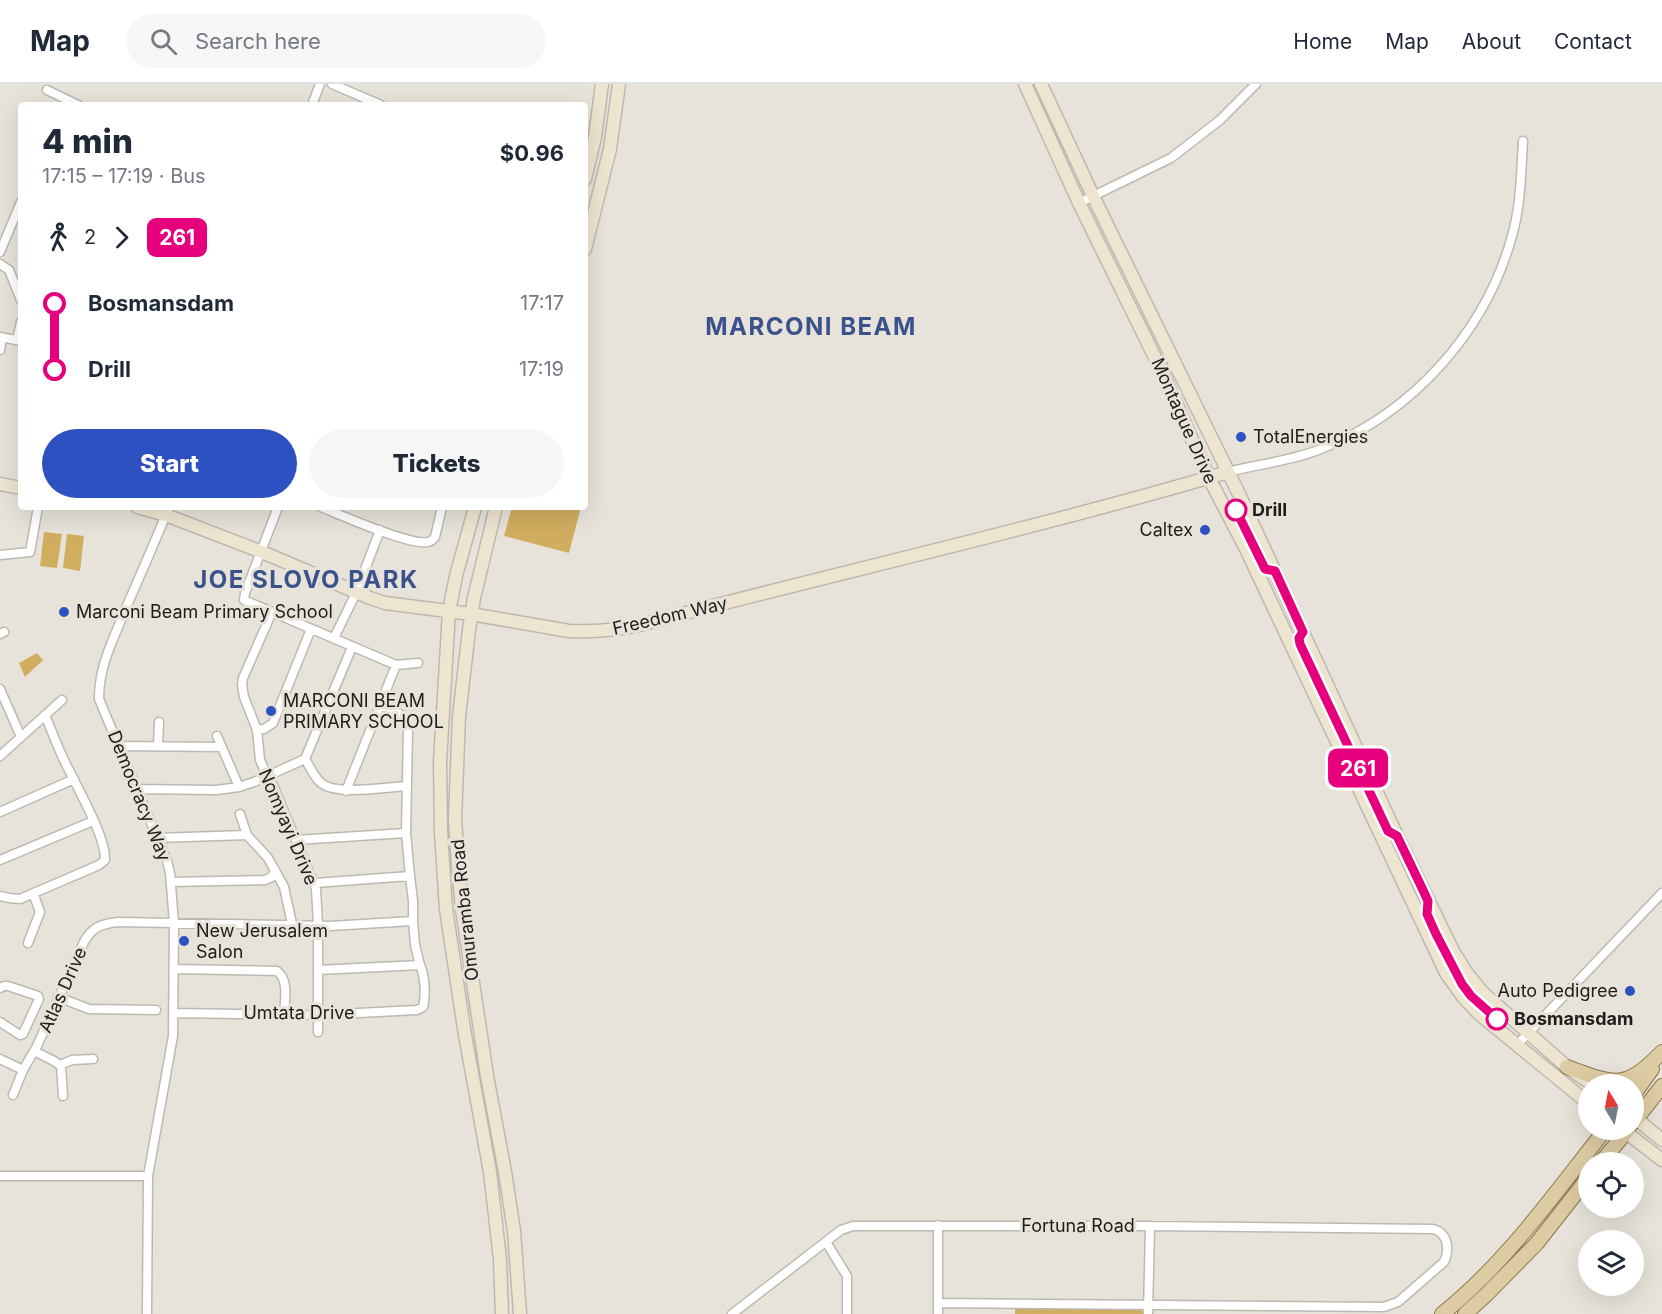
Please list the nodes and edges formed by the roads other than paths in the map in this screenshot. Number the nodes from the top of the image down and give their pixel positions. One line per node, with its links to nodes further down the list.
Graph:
1 (320, 84): 10 (street)
2 (332, 84): 11 (street)
3 (602, 84): 13 (main road)
4 (619, 84): 17 (main road)
5 (1025, 84): 15 (main road, Montague Drive)
6 (1041, 84): 14 (main road, Montague Drive)
7 (1256, 84): 14 (street)
8 (47, 90): 9 (street)
9 (63, 102)
10 (313, 102)
11 (374, 102)
12 (1523, 141): 24 (street)
13 (588, 166)
14 (1093, 196): 15 (street); 24 (main road, Montague Drive)
15 (1080, 203): 25 (main road, Montague Drive)
16 (17, 221): 18 (street)
17 (588, 237)
18 (0, 252)
19 (0, 264): 20 (street)
20 (18, 292)
21 (1, 338): 22 (street); 23 (street)
22 (18, 340)
23 (0, 350)
24 (1228, 472): 25 (main road, Freedom Way); 97 (main road, Montague Drive)
25 (1209, 478): 41 (main road, Freedom Way); 98 (main road, Montague Drive)
26 (0, 484): 27 (main road)
27 (18, 487)
28 (37, 510): 37 (street)
29 (277, 510): 36 (street)
30 (334, 510): 35 (street)
31 (440, 510): 35 (street)
32 (474, 510): 39 (main road, Omuramba Road)
33 (495, 510): 41 (main road, Omuramba Road)
34 (167, 511): 36 (main road, Freedom Way); 55 (street, Democracy Way)
35 (380, 530): 38 (street)
36 (262, 552): 38 (main road, Freedom Way); 40 (street)
37 (0, 555)
38 (356, 593): 39 (main road, Freedom Way); 43 (street)
39 (449, 611): 41 (main road, Freedom Way); 134 (main road, Omuramba Road)
40 (272, 612): 42 (street); 52 (street, Nomyayi Drive)
41 (471, 614): 135 (main road, Omuramba Road)
42 (311, 629): 43 (street); 52 (street)
43 (334, 638): 44 (street)
44 (352, 647): 46 (street); 59 (street)
45 (417, 663): 46 (street)
46 (396, 665): 49 (street)
47 (0, 689): 54 (street)
48 (62, 700): 50 (street)
49 (381, 705): 62 (street); 65 (street)
50 (45, 715): 54 (street); 61 (street)
51 (159, 722): 56 (street)
52 (257, 730): 60 (street, Nomyayi Drive)
53 (217, 736): 57 (street)
54 (21, 737): 58 (street)
55 (119, 746): 56 (street); 64 (street, Democracy Way)
56 (158, 746): 57 (street)
57 (221, 747): 63 (street)
58 (0, 756)
59 (305, 759): 60 (street); 65 (street)
60 (267, 776): 63 (street); 72 (street, Nomyayi Drive)
61 (74, 779): 66 (street); 68 (street)
62 (407, 786): 65 (street); 69 (street)
63 (239, 787): 64 (street)
64 (136, 789): 71 (street, Democracy Way)
65 (346, 790)
66 (0, 812)
67 (240, 814): 70 (street)
68 (93, 821): 73 (street); 78 (street)
69 (406, 832): 72 (street); 75 (street)
70 (247, 835): 71 (street); 74 (street)
71 (156, 838): 76 (street, Democracy Way)
72 (296, 840): 77 (street, Nomyayi Drive)
73 (0, 860)
74 (274, 870): 76 (street); 83 (street)
75 (410, 876): 77 (street); 81 (street)
76 (171, 882): 82 (street, Democracy Way)
77 (315, 883): 84 (street, Nomyayi Drive)
78 (33, 893): 80 (street); 85 (street)
79 (1662, 893): 97 (street)
80 (0, 896)
81 (413, 921): 84 (street); 86 (street)
82 (174, 923): 83 (street); 87 (street, Democracy Way); 90 (street, Atlas Drive)
83 (292, 924): 84 (street)
84 (318, 925): 88 (street, Nomyayi Drive)
85 (28, 943)
86 (420, 964): 88 (street); 94 (street, Umtata Drive)
87 (174, 969): 92 (street, Democracy Way); 93 (street)
88 (318, 970): 94 (street, Nomyayi Drive)
89 (0, 988): 95 (street)
90 (58, 997): 91 (street); 99 (street, Atlas Drive)
91 (156, 1010)
92 (174, 1013): 93 (street, Umtata Drive); 123 (street, Democracy Way)
93 (284, 1014): 94 (street, Umtata Drive)
94 (319, 1015): 96 (street, Nomyayi Drive)
95 (0, 1022)
96 (318, 1032)
97 (1529, 1032): 98 (street); 105 (main road, Montague Drive)
98 (1517, 1045): 111 (main road, Montague Drive)
99 (34, 1051): 104 (street); 106 (street, Atlas Drive)
100 (1662, 1052): 105 (main road)
101 (1662, 1057): 108 (main road)
102 (0, 1059): 106 (street)
103 (93, 1059): 104 (street)
104 (60, 1065): 112 (street)
105 (1568, 1067): 107 (main road, Montague Drive)
106 (23, 1070): 110 (street, Atlas Drive)
107 (1578, 1074)
108 (1644, 1081)
109 (1662, 1086): 113 (main road)
110 (13, 1095)
111 (1578, 1095)
112 (63, 1096)
113 (1644, 1107)
114 (1644, 1132): 119 (main road)
115 (1597, 1140): 125 (main road)
116 (1613, 1140): 125 (main road)
117 (1618, 1140): 120 (main road)
118 (1643, 1140): 121 (main road)
119 (1662, 1140)
120 (1609, 1152)
121 (1662, 1160)
122 (0, 1176): 123 (street)
123 (148, 1176): 133 (street, Democracy Way)
124 (1578, 1191): 129 (main road)
125 (1550, 1201): 140 (main road)
126 (938, 1225): 127 (street, Fortuna Road); 128 (street, Fortuna Road); 130 (street)
127 (1150, 1226): 131 (street); 132 (street, Fortuna Road)
128 (826, 1242): 136 (street, Fortuna Road); 137 (street)
129 (1487, 1294): 141 (main road); 142 (main road)
130 (938, 1303): 131 (street); 138 (street)
131 (1148, 1304): 132 (street); 139 (street)
132 (1228, 1309)
133 (147, 1314)
134 (502, 1314)
135 (520, 1314)
136 (732, 1314)
137 (848, 1314)
138 (938, 1314)
139 (1148, 1314)
140 (1442, 1314)
141 (1465, 1314)
142 (1471, 1314)

